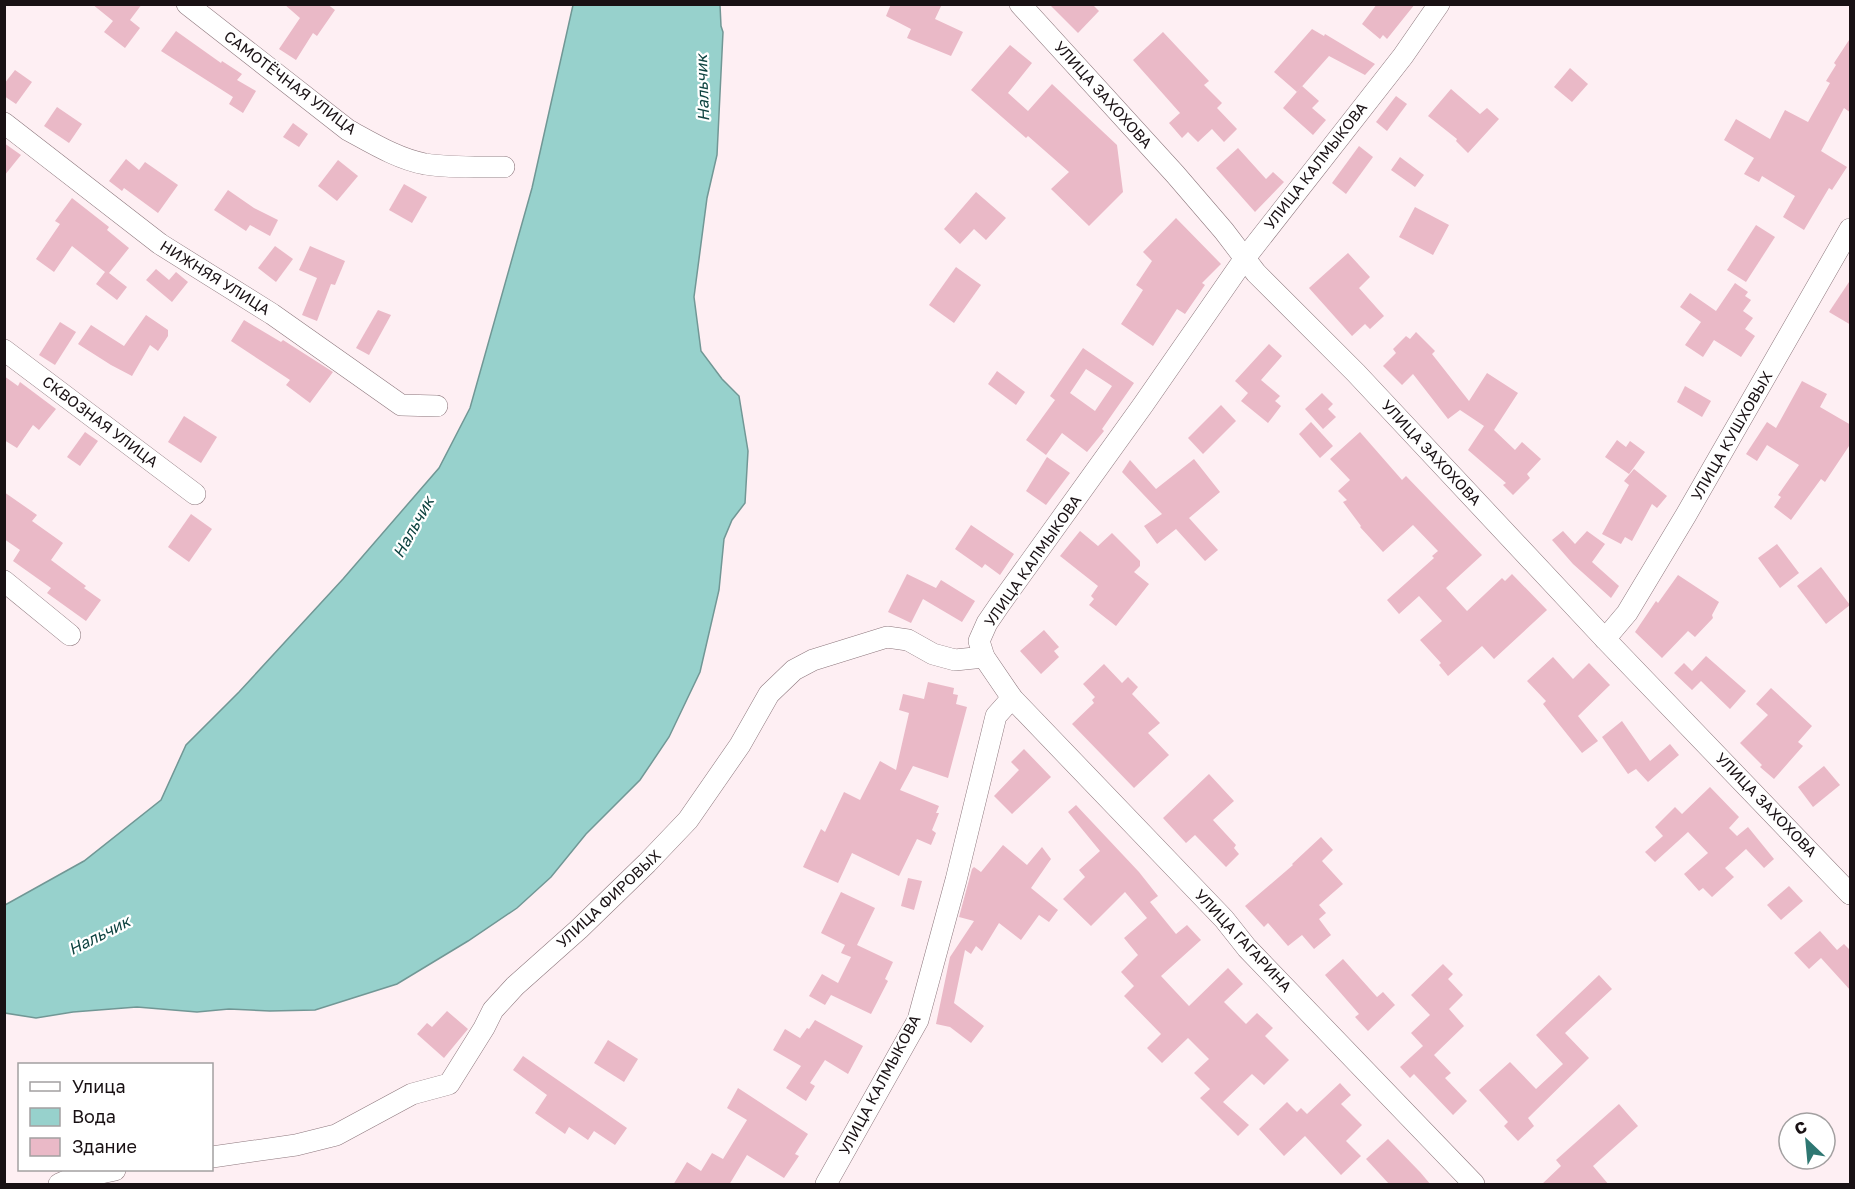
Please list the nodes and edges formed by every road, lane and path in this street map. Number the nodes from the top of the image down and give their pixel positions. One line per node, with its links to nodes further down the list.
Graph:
1 (187, 4): 5 (street, САМОТЁЧНАЯ УЛИЦА)
2 (1020, 4): 7 (street, УЛИЦА ЗАХОХОВА)
3 (1439, 4): 7 (street, УЛИЦА КАЛМЫКОВА)
4 (4, 123): 9 (street, НИЖНЯЯ УЛИЦА)
5 (504, 167)
6 (1851, 229): 13 (street, УЛИЦА КУШХОВЫХ)
7 (1245, 258): 13 (street, УЛИЦА ЗАХОХОВА); 14 (street, УЛИЦА КАЛМЫКОВА)
8 (4, 350): 10 (street, СКВОЗНАЯ УЛИЦА)
9 (437, 406)
10 (195, 494)
11 (4, 581): 12 (street)
12 (70, 635)
13 (1605, 639): 16 (street, УЛИЦА ЗАХОХОВА)
14 (984, 657): 15 (street); 17 (street, УЛИЦА ФИРОВЫХ)
15 (1012, 698): 20 (street, УЛИЦА КАЛМЫКОВА); 21 (street, УЛИЦА ГАГАРИНА)
16 (1851, 894)
17 (213, 1156)
18 (110, 1171): 19 (street)
19 (59, 1185)
20 (825, 1185)
21 (1474, 1185)

